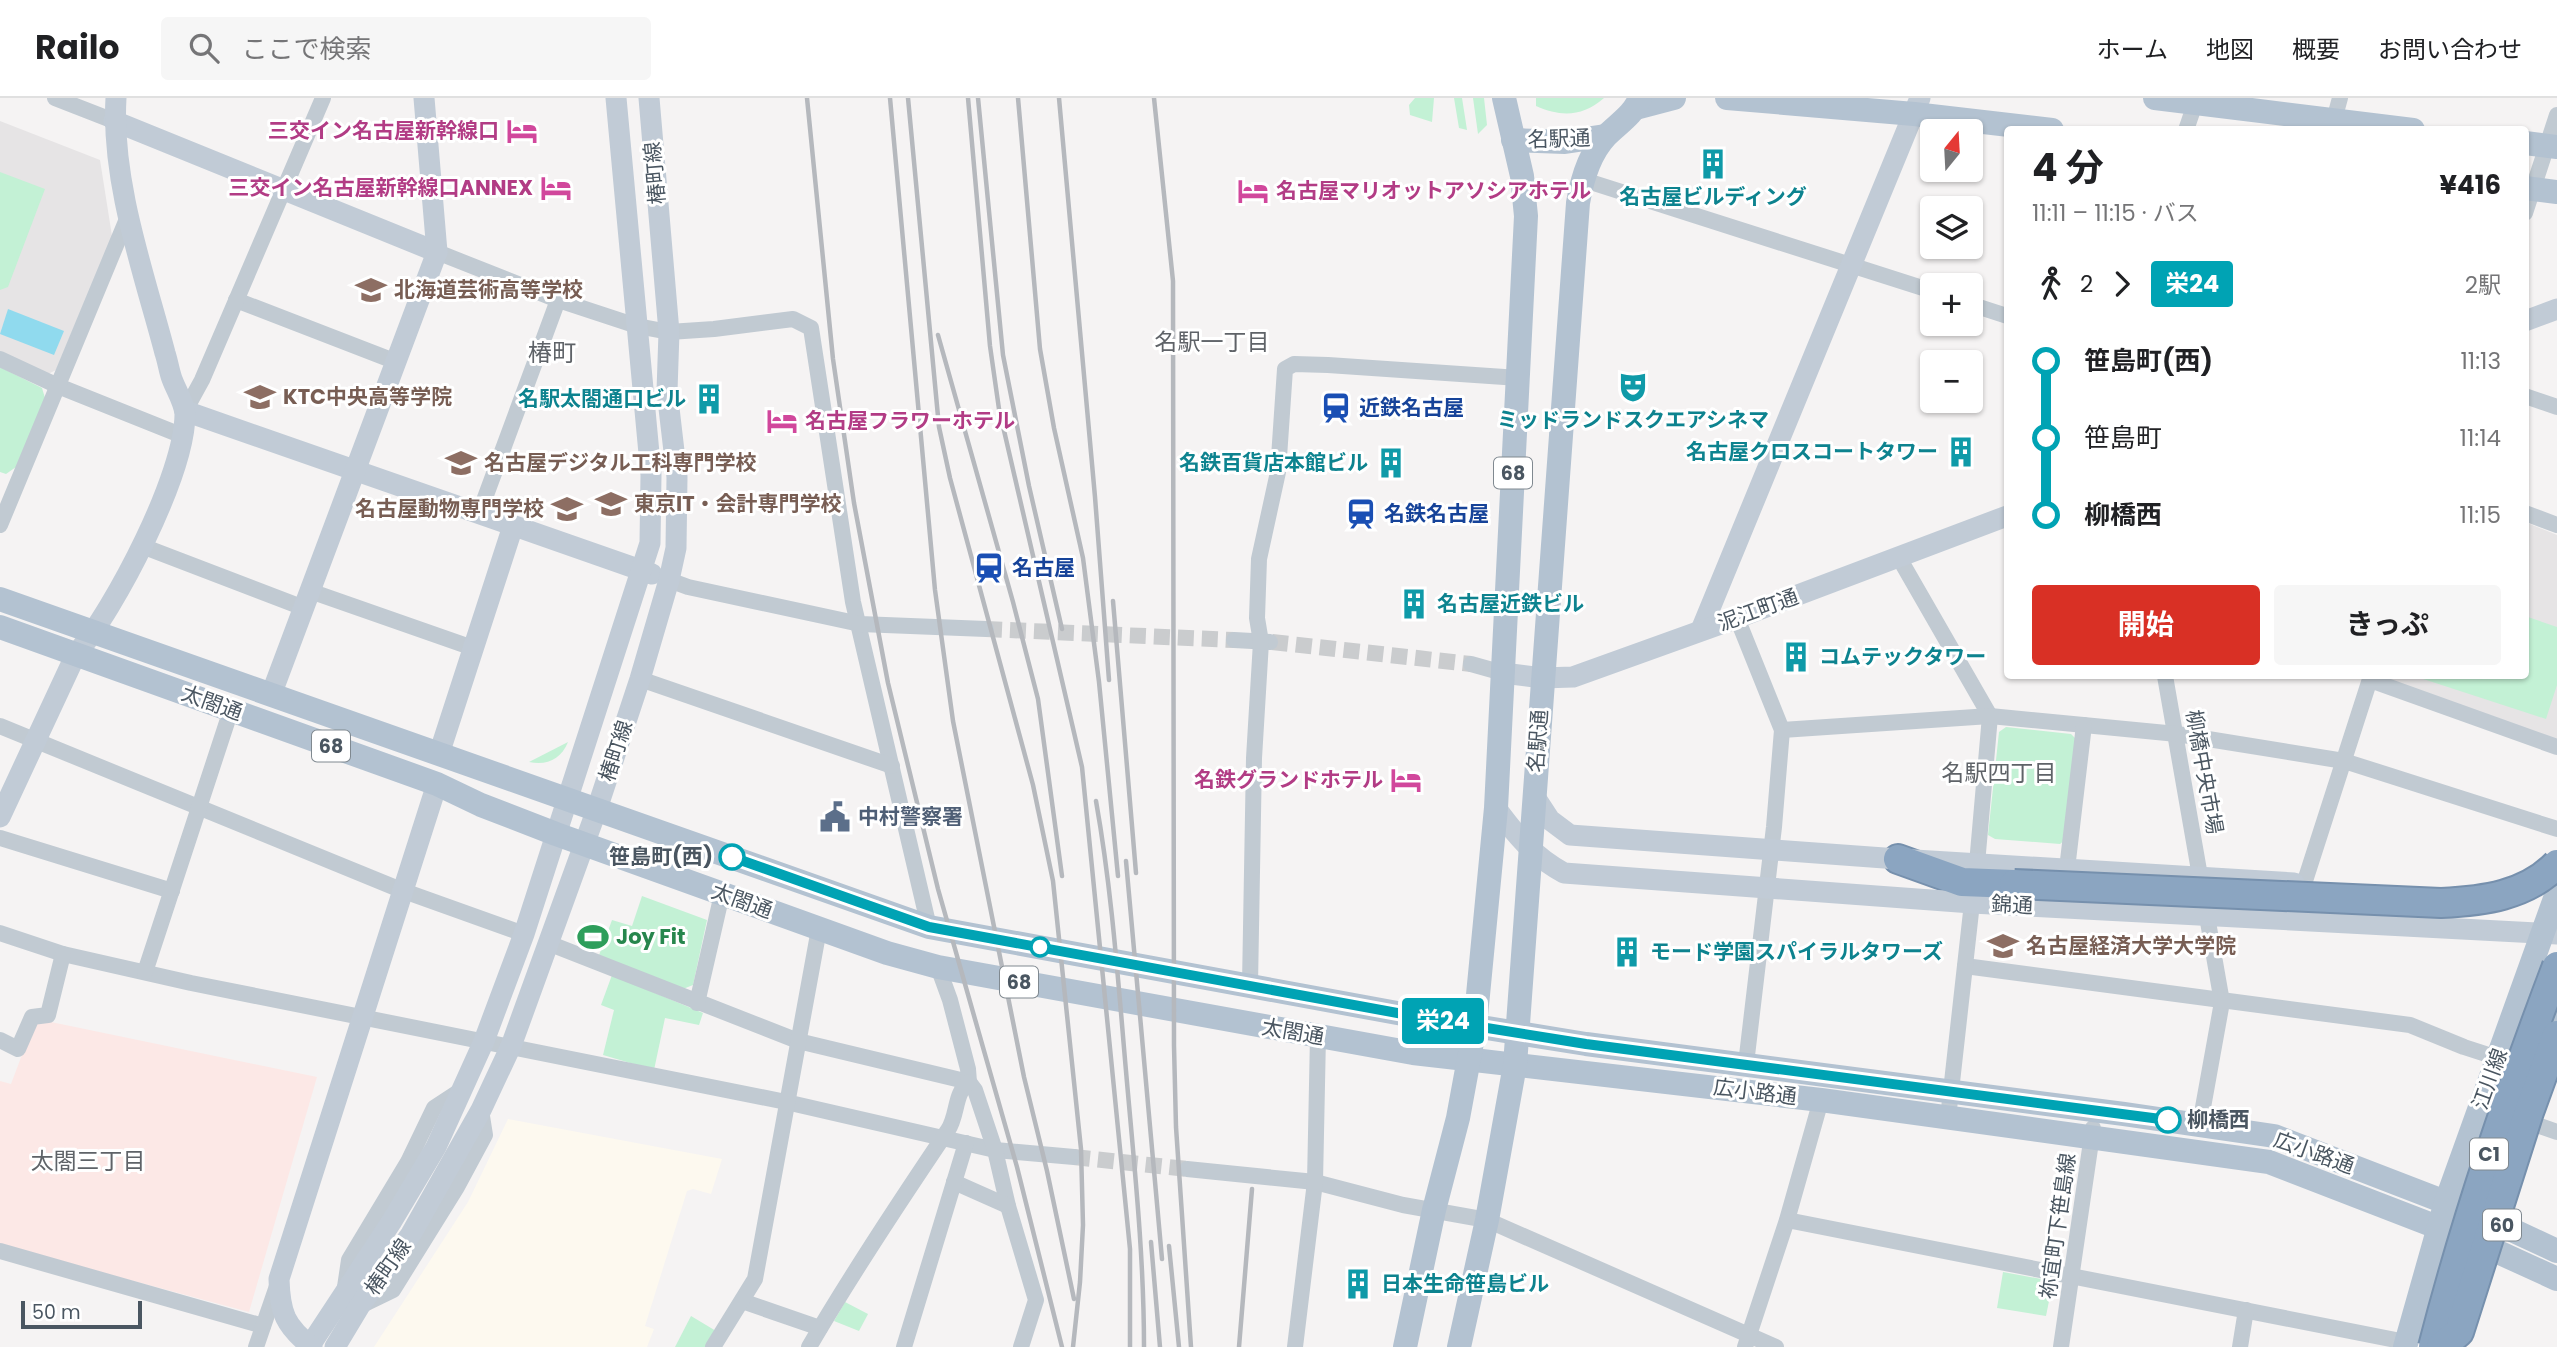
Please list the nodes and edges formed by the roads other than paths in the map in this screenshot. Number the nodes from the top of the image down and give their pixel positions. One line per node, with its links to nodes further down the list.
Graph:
1 (55, 98): 16 (street)
2 (116, 98): 16 (street)
3 (323, 98): 24 (street)
4 (424, 98): 28 (street)
5 (616, 98): 37 (street, 椿町線)
6 (649, 98): 38 (street, 椿町線)
7 (1504, 98): 21 (main road, 名駅通 / 68)
8 (1674, 98): 12 (main road, 68)
9 (1727, 98): 13 (main road)
10 (2155, 98): 11 (main road)
11 (2196, 100): 14 (main road); 18 (street)
12 (1638, 103): 20 (main road, 名駅通 / 68)
13 (1917, 106): 17 (main road); 29 (street)
14 (2337, 109): 19 (main road)
15 (2557, 115): 22 (street)
16 (114, 121): 24 (street); 27 (street)
17 (2030, 126)
18 (2187, 126)
19 (2399, 126)
20 (1605, 136): 21 (main road, 名駅通); 23 (main road, 名駅通 / 68)
21 (1513, 140): 41 (main road, 名駅通 / 68)
22 (2543, 145): 25 (street)
23 (1581, 179): 29 (street); 74 (main road, 名駅通 / 68)
24 (282, 190): 28 (street); 31 (street)
25 (2539, 190): 26 (street)
26 (2529, 206)
27 (129, 214): 42 (street); 45 (street)
28 (437, 252): 32 (street); 40 (street)
29 (1852, 266): 30 (street); 66 (street)
30 (1920, 287)
31 (236, 300): 40 (street); 45 (street)
32 (558, 300): 37 (street); 50 (street)
33 (1983, 308): 35 (street)
34 (2557, 309): 36 (street)
35 (2004, 315)
36 (2529, 320)
37 (637, 326): 38 (street); 58 (street, 椿町線)
38 (669, 332): 59 (street, 椿町線); 63 (street)
39 (0, 359): 42 (street)
40 (394, 361): 47 (street)
41 (1519, 378): 69 (street); 73 (main road, 名駅通 / 68)
42 (58, 386): 46 (street); 49 (street)
43 (2529, 397): 44 (street)
44 (2557, 407)
45 (185, 411): 46 (street); 47 (street)
46 (183, 436): 56 (street)
47 (355, 470): 50 (street); 61 (street)
48 (0, 479): 49 (street)
49 (16, 485): 53 (street)
50 (479, 514): 55 (street)
51 (2529, 514): 54 (street)
52 (2004, 517): 57 (street, 泥江町通)
53 (0, 525)
54 (2557, 525)
55 (513, 526): 58 (street); 70 (street)
56 (142, 546): 61 (street); 67 (street)
57 (1898, 556): 62 (street, 泥江町通); 81 (street)
58 (641, 570): 59 (street); 93 (street, 椿町線)
59 (669, 580): 63 (street); 75 (street, 椿町線)
60 (0, 599): 67 (main road, 太閤通 / 68)
61 (307, 600): 70 (street); 79 (street)
62 (1737, 618): 66 (street, 泥江町通); 84 (street)
63 (860, 624): 65 (street); 90 (street)
64 (0, 627): 71 (main road, 太閤通 / 68)
65 (986, 629)
66 (1701, 630): 74 (street, 泥江町通)
67 (94, 633): 71 (street); 79 (main road, 太閤通 / 68)
68 (1234, 640): 69 (street)
69 (1267, 642): 128 (street)
70 (473, 648): 88 (street)
71 (76, 654): 80 (main road, 太閤通 / 68); 86 (street)
72 (1471, 664): 73 (street)
73 (1503, 673): 74 (street, 泥江町通); 95 (main road, 名駅通 / 68)
74 (1542, 678): 92 (main road, 名駅通 / 68)
75 (640, 679): 90 (street); 96 (street, 椿町線)
76 (2166, 679): 85 (street, 柳橋中央市場)
77 (2370, 679): 89 (street)
78 (2373, 679): 87 (street)
79 (271, 695): 88 (main road, 太閤通 / 68)
80 (231, 710): 91 (main road, 太閤通 / 68); 94 (street)
81 (1990, 716): 82 (street); 84 (street); 106 (street)
82 (2084, 725): 85 (street); 107 (street)
83 (0, 726): 86 (street)
84 (1782, 730): 102 (street)
85 (2177, 734): 89 (street); 108 (street, 柳橋中央市場)
86 (37, 741): 94 (street); 97 (street)
87 (2557, 747)
88 (439, 754): 93 (main road, 太閤通 / 68)
89 (2344, 761): 98 (street); 109 (street)
90 (892, 766): 117 (street)
91 (437, 784): 99 (main road, 太閤通 / 68); 111 (street)
92 (1535, 797): 102 (street, 錦通); 103 (main road, 名駅通 / 68)
93 (569, 799): 96 (main road, 太閤通 / 68); 99 (street, 椿町線)
94 (199, 808): 111 (street); 112 (street)
95 (1496, 808): 103 (street, 錦通); 133 (main road, 名駅通 / 68)
96 (597, 809): 101 (street, 椿町線); 117 (main road, 太閤通 / 68)
97 (0, 817)
98 (2557, 829)
99 (556, 834): 101 (main road, 太閤通 / 68); 120 (street, 椿町線)
100 (0, 838): 112 (street)
101 (584, 844): 113 (main road, 太閤通 / 68); 122 (street, 椿町線)
102 (1771, 850): 104 (street, 錦通); 110 (street)
103 (1532, 852): 110 (street, 錦通); 134 (main road, 名駅通 / 68)
104 (1898, 859): 105 (highway, bridge); 106 (street, 錦通)
105 (2557, 863)
106 (1976, 864): 107 (street, 錦通)
107 (2067, 869): 108 (street, 錦通)
108 (2200, 876): 109 (street, 錦通); 116 (street, 柳橋中央市場)
109 (2304, 884): 114 (street, 錦通)
110 (1766, 887): 115 (street, 錦通); 143 (street)
111 (401, 890): 120 (street); 132 (street)
112 (172, 891): 127 (street)
113 (722, 894): 118 (main road, 太閤通 / 68); 130 (street)
114 (2556, 896): 121 (main road, 江川線)
115 (1972, 903): 116 (street, 錦通); 124 (street)
116 (2209, 916): 121 (street, 錦通); 129 (street, 柳橋中央市場)
117 (929, 927): 128 (main road, 太閤通 / 68)
118 (819, 929): 126 (main road, 太閤通 / 68); 139 (street)
119 (0, 933): 123 (street)
120 (524, 934): 138 (street, 椿町線)
121 (2549, 934): 141 (main road, 江川線)
122 (548, 943): 130 (street); 140 (street, 椿町線)
123 (63, 954): 127 (street); 137 (street)
124 (1965, 966): 129 (street); 146 (street)
125 (2557, 966): 195 (highway, C1, bridge)
126 (938, 967): 136 (main road, 太閤通 / 68); 145 (street)
127 (145, 972): 132 (street)
128 (1250, 985): 133 (main road, 太閤通 / 68)
129 (2222, 1002): 141 (street); 152 (street, 柳橋中央市場)
130 (697, 1003): 139 (street)
131 (2557, 1006): 151 (main road, 江川線)
132 (362, 1016): 138 (street); 173 (street)
133 (1475, 1026): 134 (main road, 広小路通 / 60); 142 (main road, 名駅通)
134 (1518, 1032): 143 (main road, 広小路通 / 60); 144 (main road, 名駅通 / 68)
135 (2557, 1035): 196 (highway, bridge)
136 (1318, 1036): 142 (main road, 太閤通 / 68); 161 (street)
137 (0, 1040)
138 (484, 1041): 140 (street); 175 (street, 椿町線)
139 (798, 1041): 145 (street); 148 (street)
140 (511, 1046): 148 (street); 175 (street, 椿町線)
141 (2498, 1058): 162 (main road, 江川線)
142 (1469, 1061): 144 (main road, 太閤通 / 68); 164 (main road, 名駅通)
143 (1746, 1064): 146 (main road, 広小路通 / 60)
144 (1515, 1065): 147 (main road, 広小路通 / 60); 166 (main road, 名駅通)
145 (969, 1082): 155 (street); 157 (street)
146 (1951, 1091): 149 (main road, 広小路通 / 60); 150 (street)
147 (1821, 1100): 150 (main road, 広小路通 / 60); 167 (street)
148 (786, 1102): 155 (street); 176 (street)
149 (2095, 1110): 152 (main road, 広小路通 / 60); 154 (street, 祢宜町下笹島線)
150 (1948, 1118): 154 (main road, 広小路通 / 60)
151 (2517, 1118): 153 (street); 165 (main road, 江川線)
152 (2200, 1124): 162 (main road, 広小路通 / 60)
153 (2557, 1132)
154 (2092, 1136): 168 (main road, 広小路通 / 60); 172 (street, 祢宜町下笹島線)
155 (942, 1138): 156 (street); 179 (street)
156 (966, 1143): 157 (street); 160 (street)
157 (995, 1150): 158 (street); 163 (street)
158 (1074, 1157)
159 (1187, 1170): 161 (street)
160 (954, 1182): 163 (street); 187 (street)
161 (1315, 1182): 164 (street); 189 (street)
162 (2446, 1202): 165 (main road, 広小路通 / 60); 168 (main road, 江川線)
163 (1008, 1206): 188 (street)
164 (1434, 1210): 166 (street); 190 (main road, 名駅通)
165 (2484, 1217): 169 (main road, 江川線); 171 (main road, 広小路通 / 60)
166 (1487, 1220): 180 (street); 191 (main road, 名駅通)
167 (1787, 1220): 172 (street); 180 (street)
168 (2437, 1229): 169 (main road, 広小路通 / 60); 181 (main road, 江川線)
169 (2476, 1242): 174 (main road, 広小路通 / 60); 197 (main road, 江川線)
170 (0, 1251): 178 (street)
171 (2557, 1251)
172 (2073, 1275): 177 (street); 193 (street, 祢宜町下笹島線)
173 (279, 1279): 178 (street); 182 (street)
174 (2557, 1279)
175 (352, 1300): 182 (street, 椿町線); 184 (street, 椿町線)
176 (742, 1301): 179 (street); 185 (street)
177 (2246, 1310): 181 (street); 194 (street)
178 (263, 1326): 183 (street)
179 (820, 1328): 186 (street)
180 (1747, 1342): 192 (street)
181 (2405, 1345)
182 (310, 1346)
183 (256, 1347)
184 (335, 1347)
185 (713, 1347)
186 (809, 1347)
187 (904, 1347)
188 (1021, 1347)
189 (1295, 1347)
190 (1405, 1347)
191 (1459, 1347)
192 (1776, 1347)
193 (2061, 1347)
194 (2240, 1347)
195 (2433, 1347)
196 (2441, 1347)
197 (2448, 1347)

